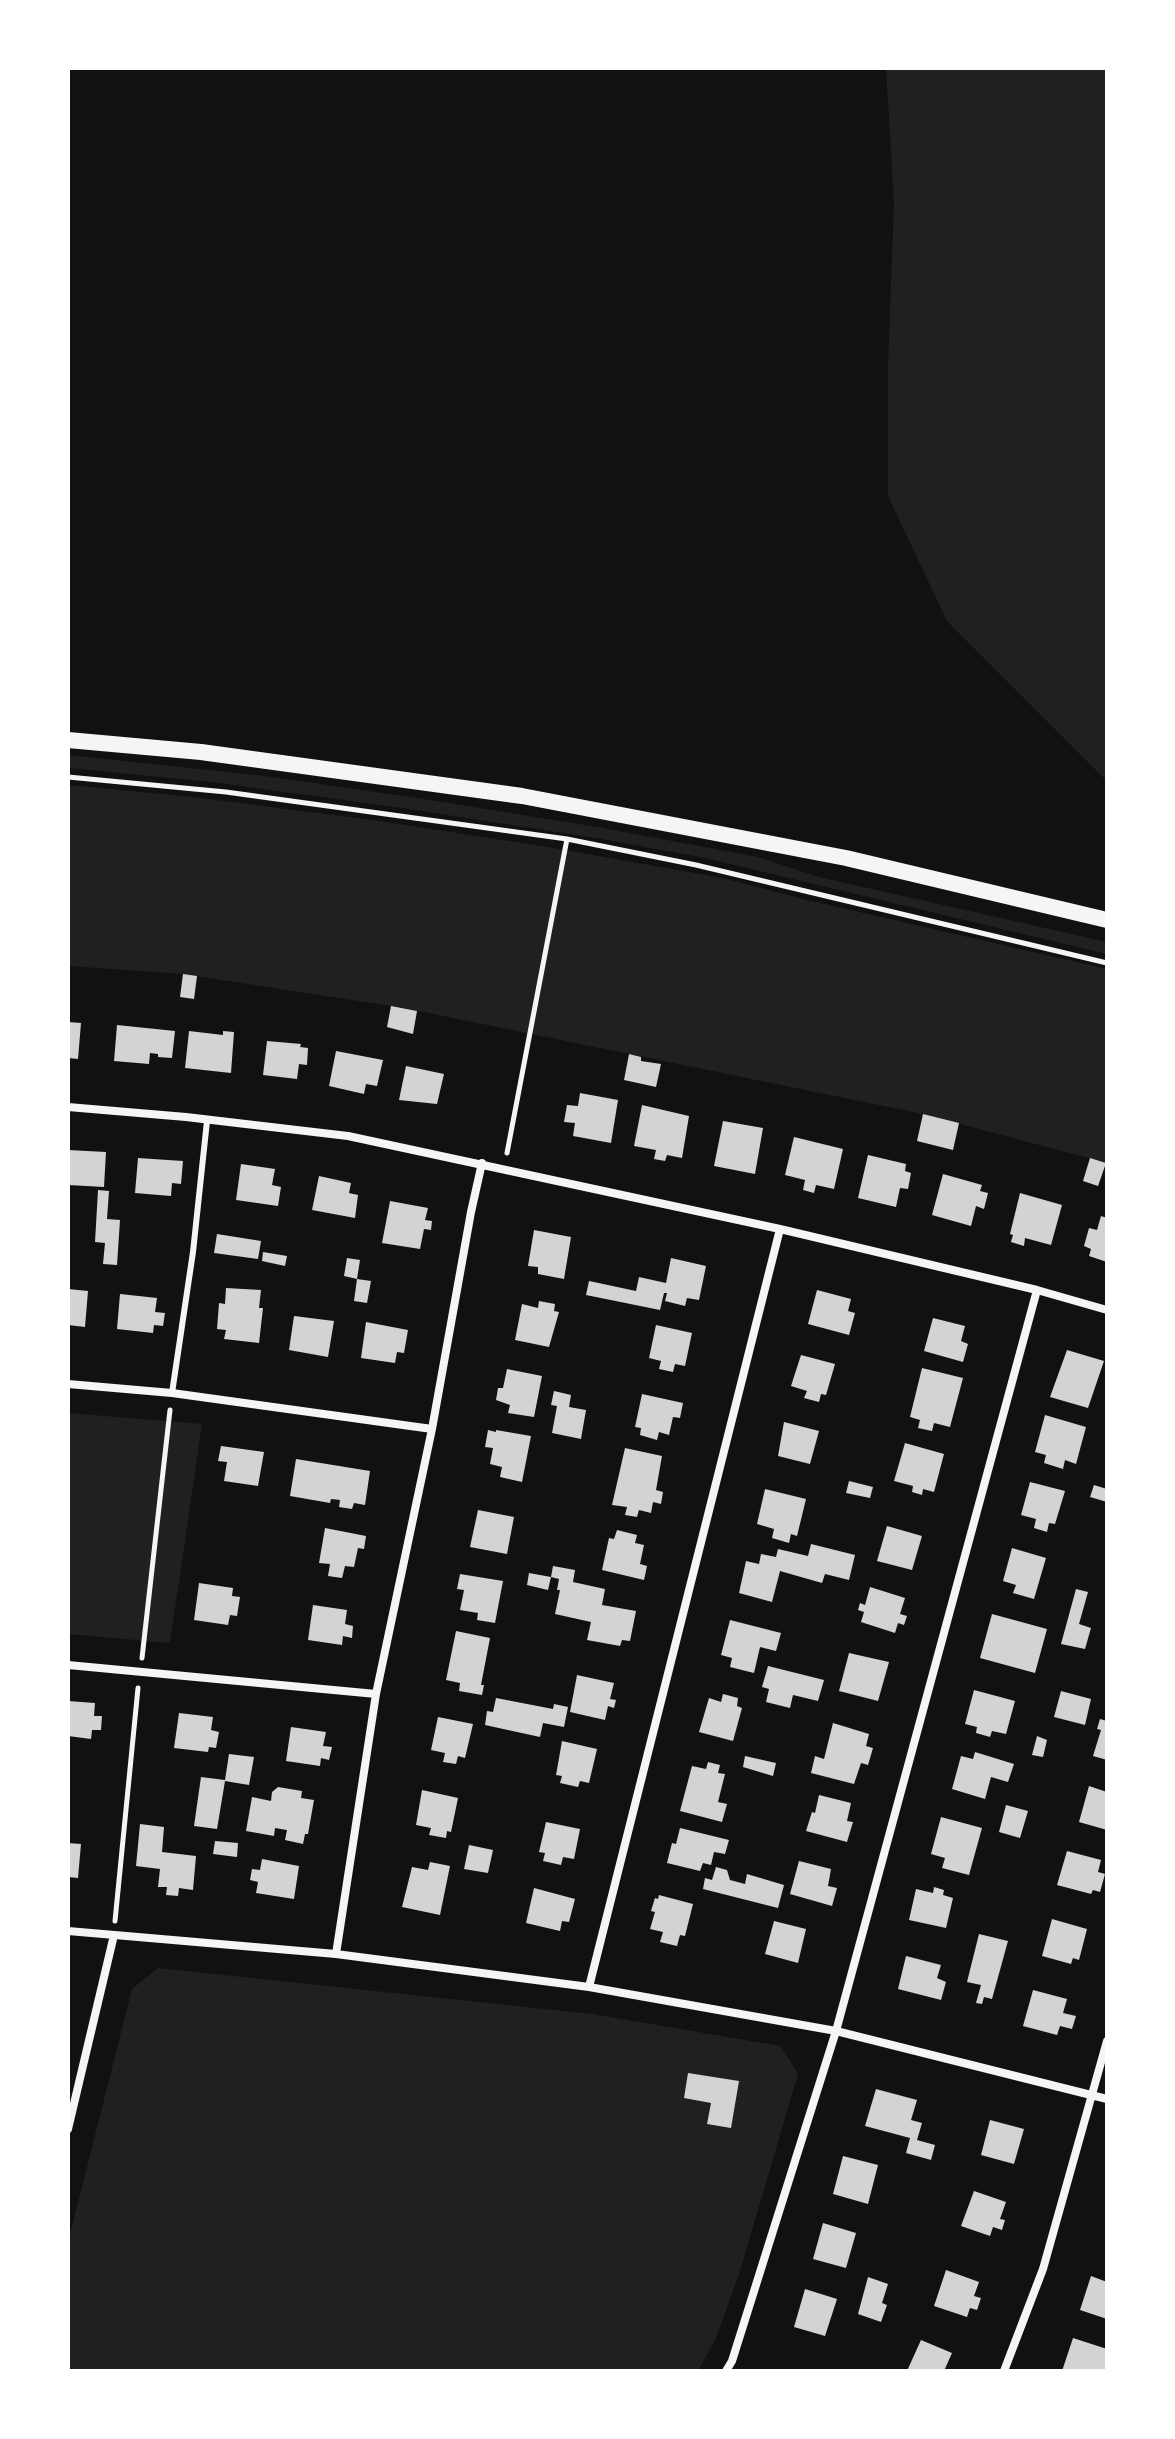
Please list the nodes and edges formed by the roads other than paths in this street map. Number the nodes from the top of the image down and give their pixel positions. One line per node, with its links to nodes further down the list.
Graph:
1 (68, 740): 2 (main road)
2 (1107, 920)
3 (68, 1107): 4 (street)
4 (207, 1121): 5 (street); 10 (lane)
5 (482, 1163): 6 (street); 11 (street)
6 (780, 1229): 7 (street); 17 (street)
7 (1037, 1290): 8 (street); 18 (street)
8 (1107, 1310)
9 (68, 1384): 10 (street)
10 (172, 1393): 11 (street)
11 (432, 1429): 13 (street)
12 (68, 1665): 13 (street)
13 (376, 1694): 16 (street)
14 (68, 1931): 15 (street)
15 (114, 1935): 16 (street); 22 (street)
16 (336, 1954): 17 (street)
17 (589, 1987): 18 (street)
18 (836, 2031): 20 (street); 23 (street)
19 (1107, 2041): 20 (street)
20 (1091, 2095): 21 (street); 24 (street)
21 (1107, 2099)
22 (68, 2129)
23 (726, 2371)
24 (1004, 2371)

